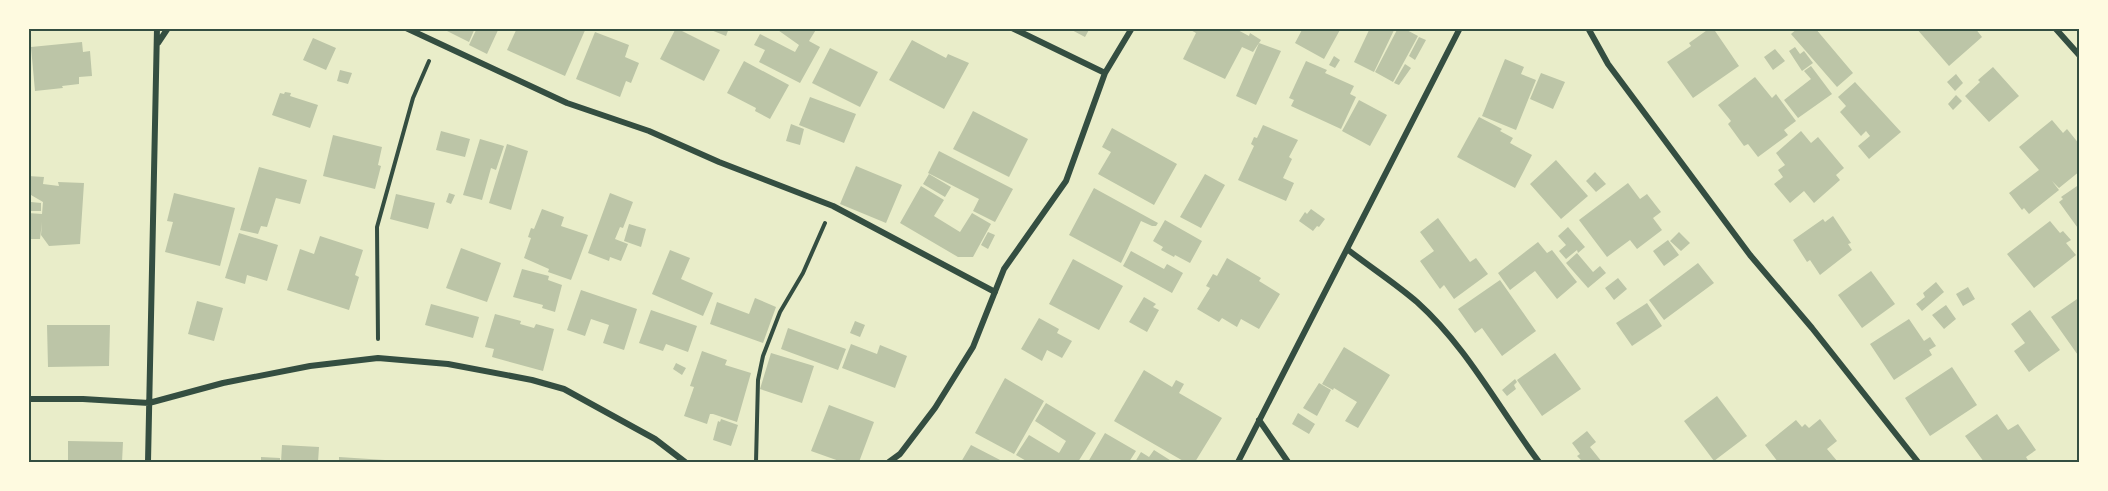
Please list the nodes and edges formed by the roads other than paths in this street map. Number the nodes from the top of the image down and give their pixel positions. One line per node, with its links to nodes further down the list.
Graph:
1 (157, 28): 9 (street)
2 (168, 28): 9 (street)
3 (406, 28): 13 (street)
4 (1012, 28): 11 (street)
5 (1132, 28): 11 (street)
6 (1460, 28): 12 (street)
7 (1588, 28): 23 (street)
8 (2055, 28): 10 (street)
9 (158, 44): 15 (street)
10 (2079, 56)
11 (1105, 73): 13 (street)
12 (1347, 249): 16 (street); 22 (street)
13 (995, 292): 19 (street)
14 (28, 399): 15 (street)
15 (149, 403): 17 (street); 18 (street)
16 (1259, 420): 20 (street); 21 (street)
17 (148, 462)
18 (685, 462)
19 (889, 462)
20 (1238, 462)
21 (1288, 462)
22 (1539, 462)
23 (1918, 462)

